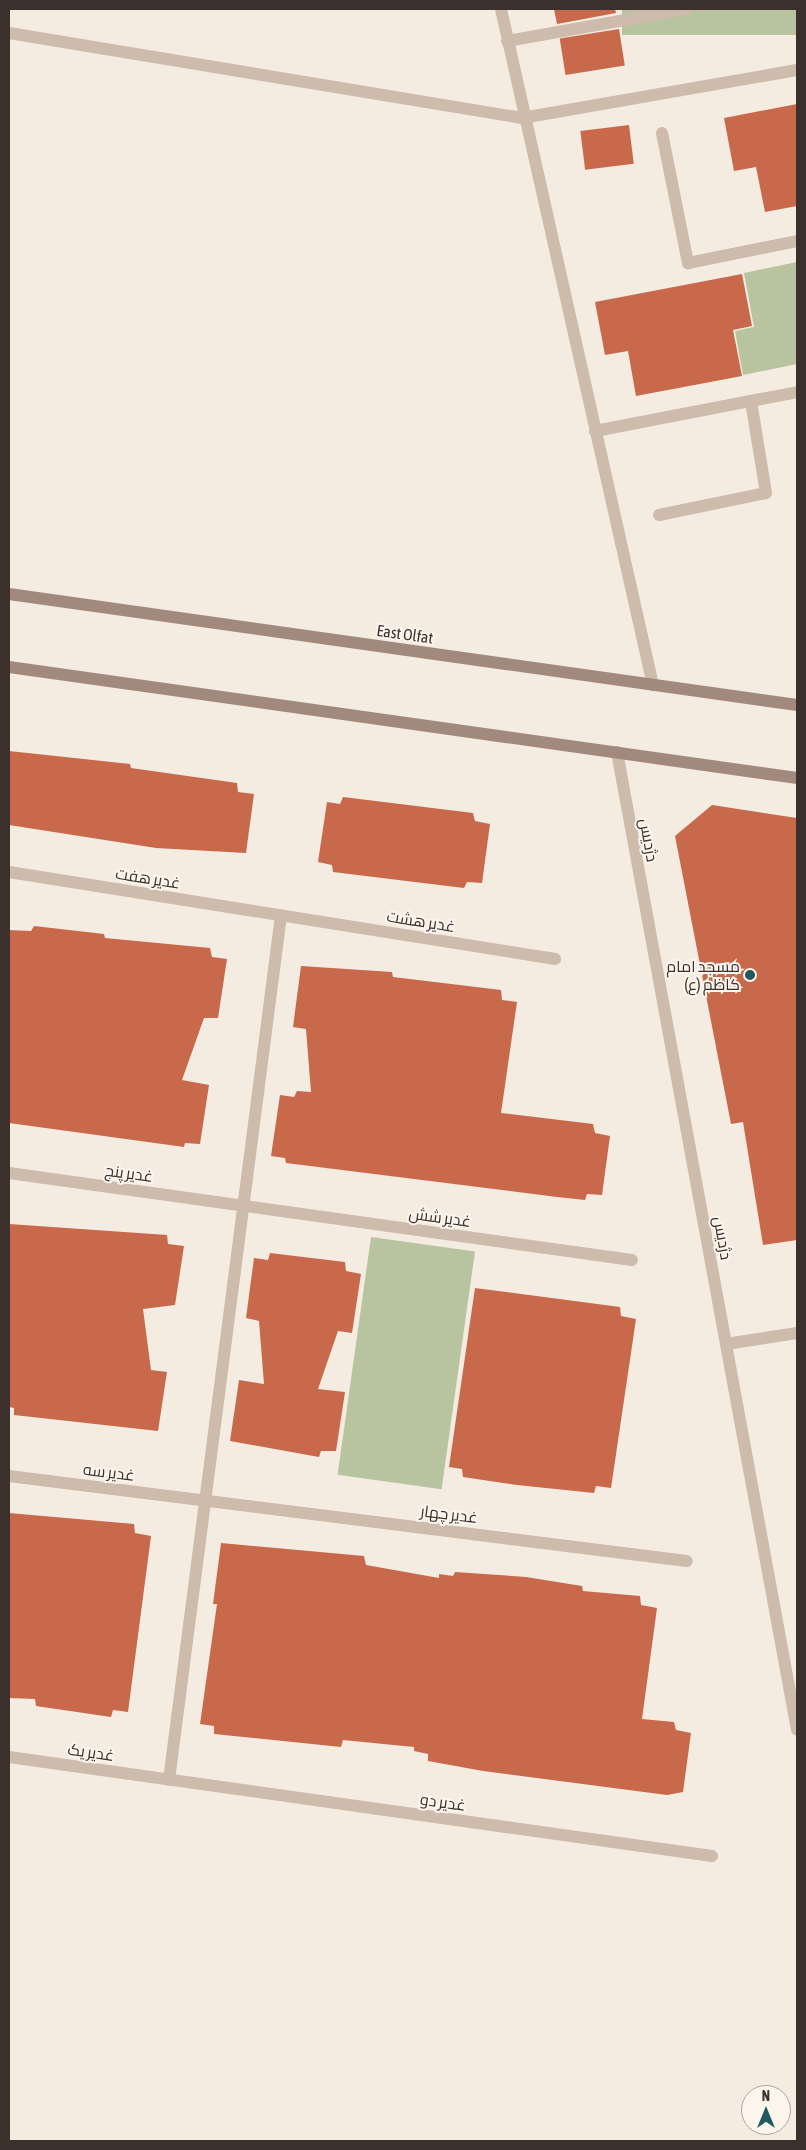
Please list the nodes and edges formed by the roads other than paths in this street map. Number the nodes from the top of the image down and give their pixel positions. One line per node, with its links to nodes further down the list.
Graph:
1 (500, 9): 4 (street)
2 (687, 9): 4 (street)
3 (9, 33): 6 (street)
4 (507, 41): 6 (street)
5 (797, 70): 6 (street)
6 (522, 118): 11 (street)
7 (662, 133): 8 (street)
8 (797, 241)
9 (797, 392): 10 (street)
10 (752, 401): 11 (street); 12 (street)
11 (595, 431): 15 (street)
12 (659, 516)
13 (9, 594): 15 (main road, East Olfat)
14 (9, 667): 17 (main road)
15 (653, 685): 16 (main road, East Olfat)
16 (797, 705)
17 (617, 752): 18 (main road); 26 (street, دژدیس)
18 (797, 778)
19 (9, 872): 20 (street, غدیر هفت)
20 (282, 915): 21 (street, غدیر هشت); 23 (street)
21 (555, 959)
22 (9, 1173): 23 (street, غدیر پنج)
23 (244, 1206): 24 (street, غدیر شش); 28 (street)
24 (632, 1260)
25 (797, 1333): 26 (street)
26 (726, 1344): 30 (street, دژدیس)
27 (9, 1476): 28 (street, غدیر سه)
28 (206, 1500): 29 (street, غدیر چهار); 32 (street)
29 (687, 1561)
30 (797, 1730)
31 (9, 1757): 32 (street, غدیر یک)
32 (169, 1780): 33 (street, غدیر دو)
33 (712, 1856)

